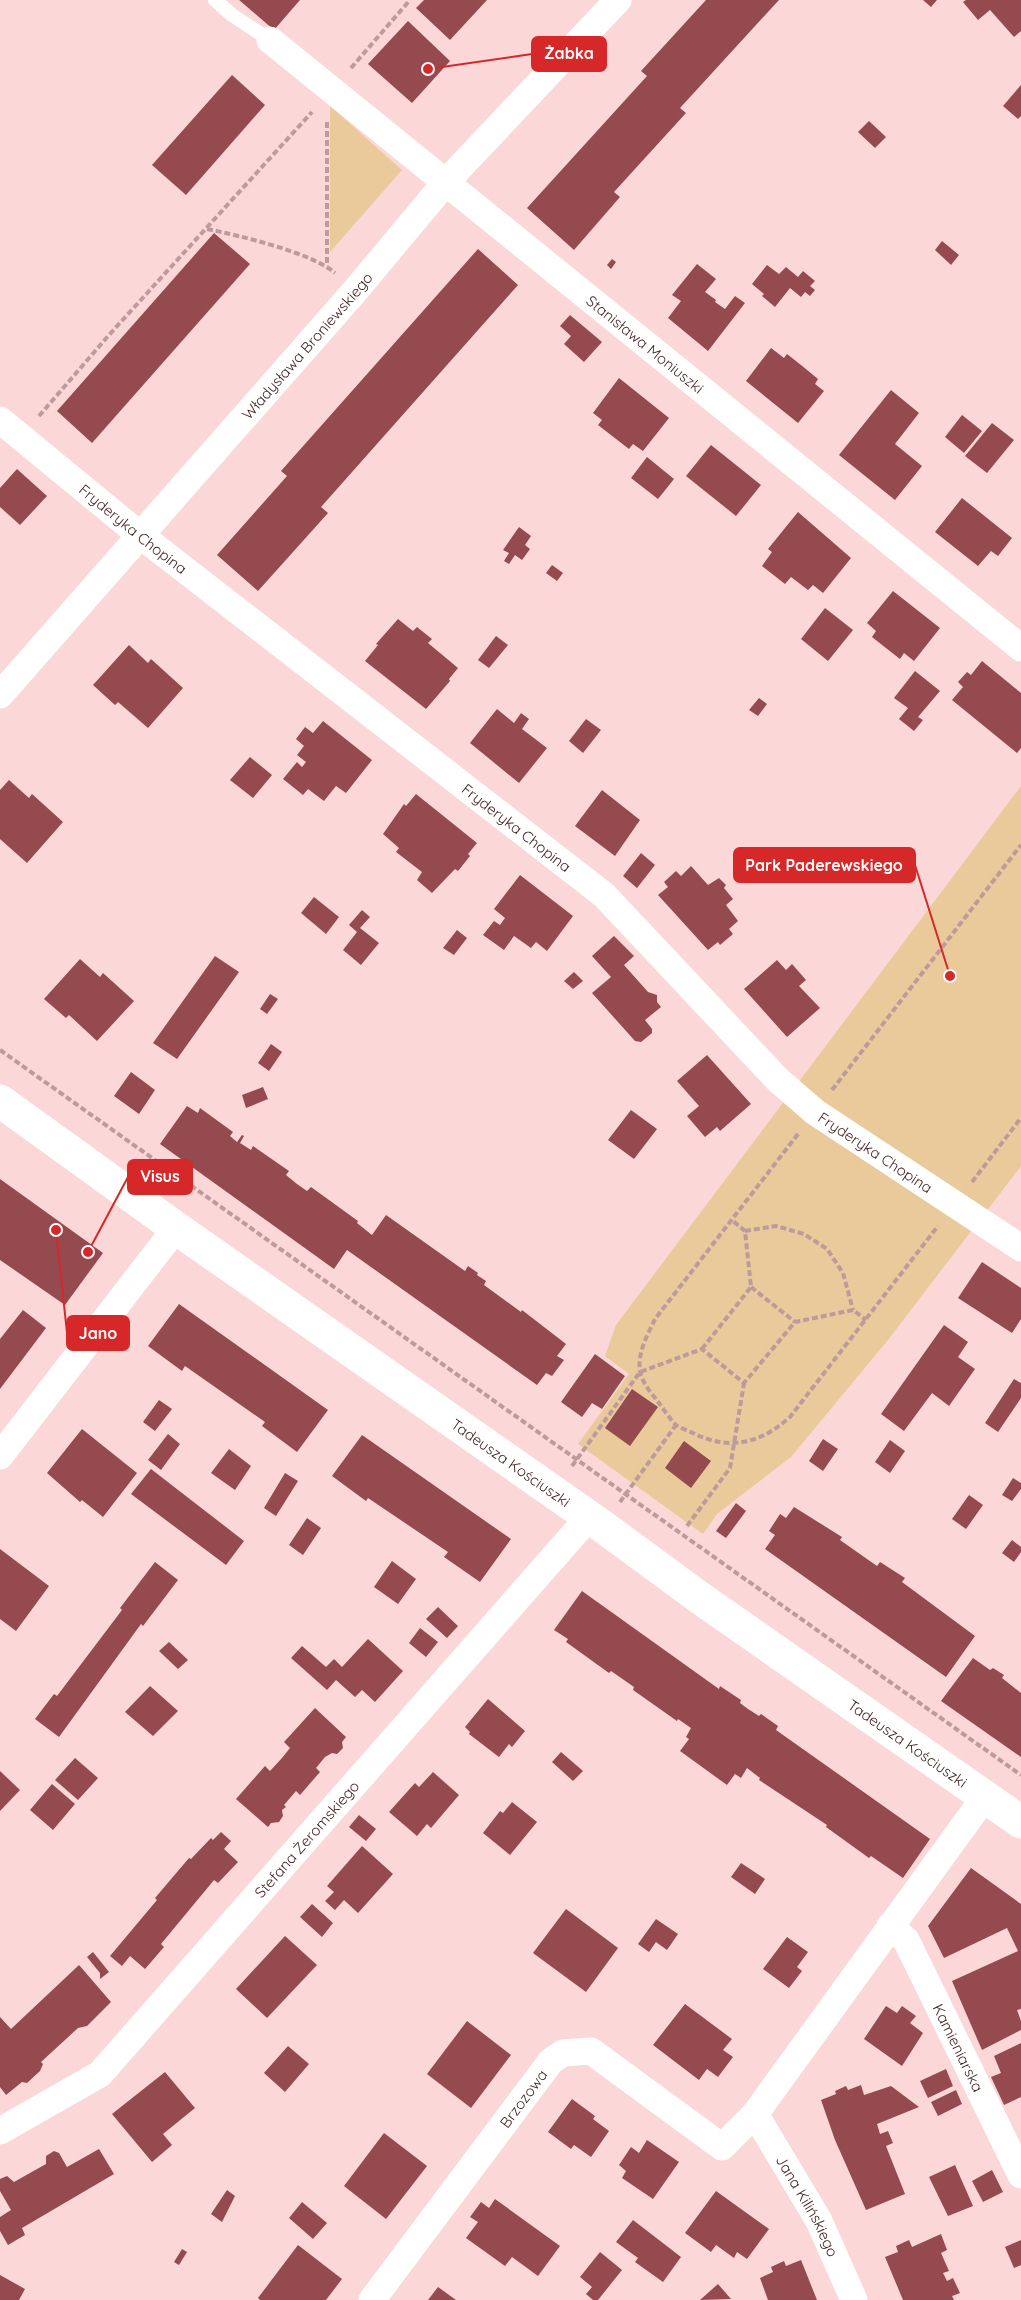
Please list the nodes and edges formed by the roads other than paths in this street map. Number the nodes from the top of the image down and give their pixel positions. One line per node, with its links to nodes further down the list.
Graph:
1 (214, 0): 3 (lane)
2 (618, 0): 4 (street, Władysława Broniewskiego)
3 (270, 40): 4 (street, Stanisława Moniuszki)
4 (446, 182): 6 (street, Władysława Broniewskiego); 7 (street, Stanisława Moniuszki)
5 (10, 428): 6 (street, Fryderyka Chopina)
6 (140, 535): 8 (street, Władysława Broniewskiego); 11 (street, Fryderyka Chopina)
7 (1021, 648)
8 (0, 695)
9 (0, 1101): 10 (street, Tadeusza Kościuszki)
10 (176, 1228): 12 (street); 13 (street, Tadeusza Kościuszki)
11 (1021, 1248)
12 (0, 1456)
13 (596, 1522): 14 (street, Tadeusza Kościuszki); 18 (street, Stefana Żeromskiego)
14 (984, 1798): 15 (street, Tadeusza Kościuszki); 16 (street)
15 (1021, 1822)
16 (890, 1926): 17 (street); 19 (street, Kamieniarska)
17 (755, 2115): 20 (street, Brzozowa); 21 (street, Jana Kilińskiego)
18 (0, 2131)
19 (1021, 2175)
20 (372, 2300)
21 (854, 2300)

